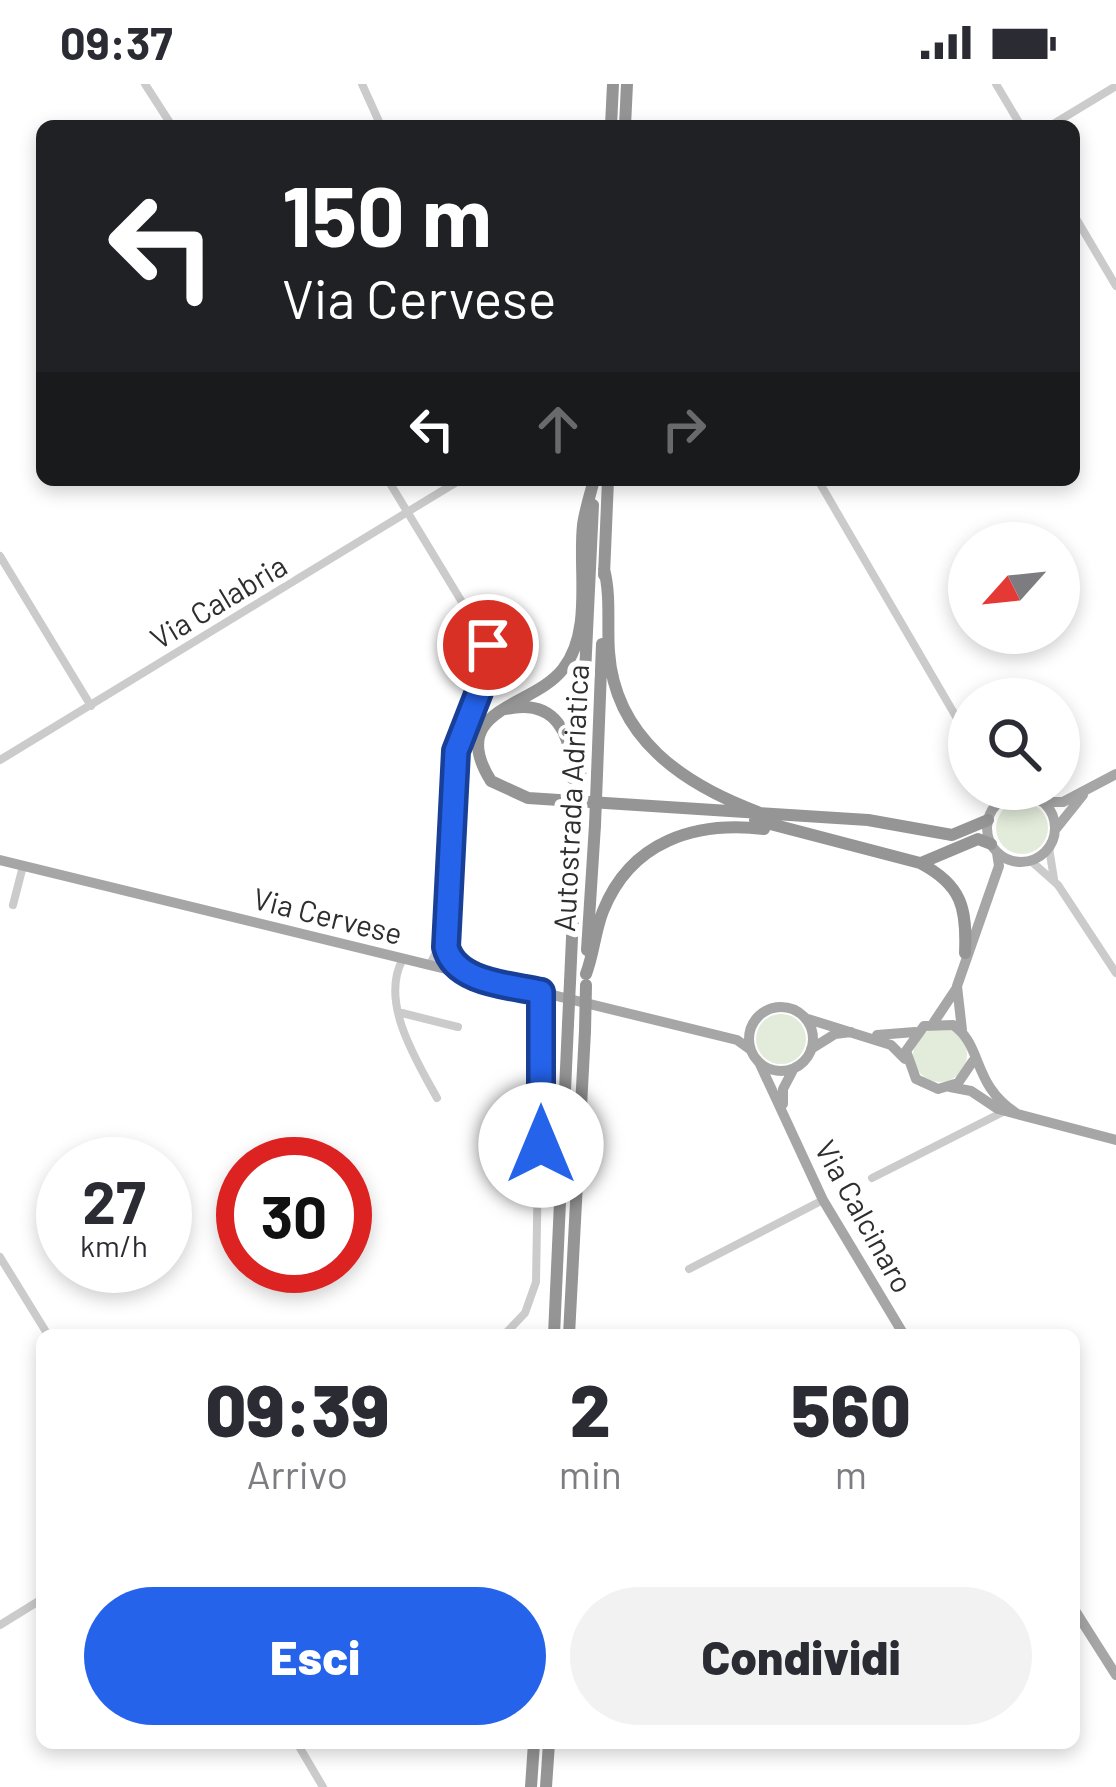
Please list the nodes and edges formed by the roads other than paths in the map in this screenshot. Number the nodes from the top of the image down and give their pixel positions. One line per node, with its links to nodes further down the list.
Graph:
1 (145, 84): 7 (street)
2 (362, 84): 8 (street)
3 (613, 84): 9 (highway)
4 (627, 84): 10 (highway)
5 (996, 84): 11 (street)
6 (1116, 86): 12 (street)
7 (168, 120)
8 (379, 120)
9 (611, 120)
10 (625, 120)
11 (1017, 120)
12 (1060, 120)
13 (1080, 225): 14 (street)
14 (1116, 286)
15 (392, 486): 21 (street)
16 (450, 486): 21 (street, Via Calabria)
17 (592, 486): 26 (highway)
18 (594, 486): 29 (highway, Autostrada Adriatica)
19 (608, 486): 23 (highway, Autostrada Adriatica)
20 (821, 486): 24 (street)
21 (407, 511): 25 (street, Via Calabria); 48 (street)
22 (0, 556): 25 (street)
23 (604, 568): 35 (highway); 54 (highway, Autostrada Adriatica, bridge)
24 (948, 703)
25 (91, 706): 27 (street, Via Calabria)
26 (499, 710): 29 (highway); 34 (highway)
27 (0, 760)
28 (1116, 774): 30 (main road)
29 (576, 779): 85 (highway, Autostrada Adriatica, bridge)
30 (1086, 793): 31 (main road); 37 (main road)
31 (1080, 794)
32 (994, 810): 36 (main road)
33 (1046, 810): 37 (main road)
34 (736, 814): 35 (highway); 38 (highway)
35 (769, 816): 36 (highway)
36 (988, 820): 39 (main road)
37 (1055, 830): 40 (main road)
38 (790, 832): 43 (highway); 54 (highway)
39 (994, 848): 42 (main road); 43 (highway); 46 (main road)
40 (1048, 848): 42 (main road); 45 (street)
41 (0, 860): 44 (main road, Via Cervese)
42 (1025, 862): 45 (street); 46 (main road)
43 (920, 863): 49 (highway)
44 (23, 866): 47 (street); 50 (main road, Via Cervese)
45 (1058, 885): 52 (street)
46 (989, 888): 49 (main road)
47 (13, 905)
48 (445, 933): 51 (street); 53 (street)
49 (965, 953): 55 (main road)
50 (403, 959): 51 (main road, Via Cervese); 57 (street)
51 (430, 965): 53 (main road, Via Cervese)
52 (1116, 973)
53 (466, 974): 56 (main road, Via Cervese)
54 (586, 980): 86 (highway, Autostrada Adriatica, bridge)
55 (957, 986): 59 (main road); 62 (main road)
56 (541, 992): 65 (main road, Via Cervese); 84 (street)
57 (400, 1013): 61 (street); 73 (street)
58 (805, 1018): 60 (main road); 63 (main road); 66 (main road)
59 (934, 1022): 62 (main road); 64 (main road)
60 (752, 1025): 65 (main road, Via Cervese); 67 (main road)
61 (458, 1027)
62 (962, 1030): 68 (main road)
63 (862, 1033): 64 (main road); 66 (main road); 70 (main road)
64 (915, 1033): 70 (main road)
65 (714, 1035): 67 (main road, Via Cervese)
66 (811, 1049): 71 (main road)
67 (751, 1050): 69 (main road)
68 (973, 1061): 72 (main road); 75 (main road)
69 (759, 1062): 71 (main road); 76 (main road, Via Calcinaro)
70 (907, 1062): 72 (main road)
71 (794, 1068): 76 (main road, Via Calcinaro)
72 (950, 1088): 74 (main road)
73 (437, 1098)
74 (987, 1103): 75 (main road); 77 (street)
75 (1011, 1112): 77 (street); 78 (main road)
76 (787, 1119): 80 (main road, Via Calcinaro)
77 (985, 1119): 79 (street)
78 (1116, 1140)
79 (872, 1178)
80 (823, 1200): 82 (street); 87 (main road, Via Calcinaro)
81 (0, 1257): 83 (street)
82 (688, 1269)
83 (44, 1329)
84 (509, 1329)
85 (554, 1329)
86 (569, 1329)
87 (900, 1329)
88 (36, 1603): 90 (street)
89 (1080, 1618): 91 (main road)
90 (0, 1624)
91 (1116, 1675)
92 (301, 1749): 95 (street)
93 (534, 1749): 96 (highway)
94 (549, 1749): 97 (highway)
95 (323, 1787)
96 (531, 1787)
97 (546, 1787)

